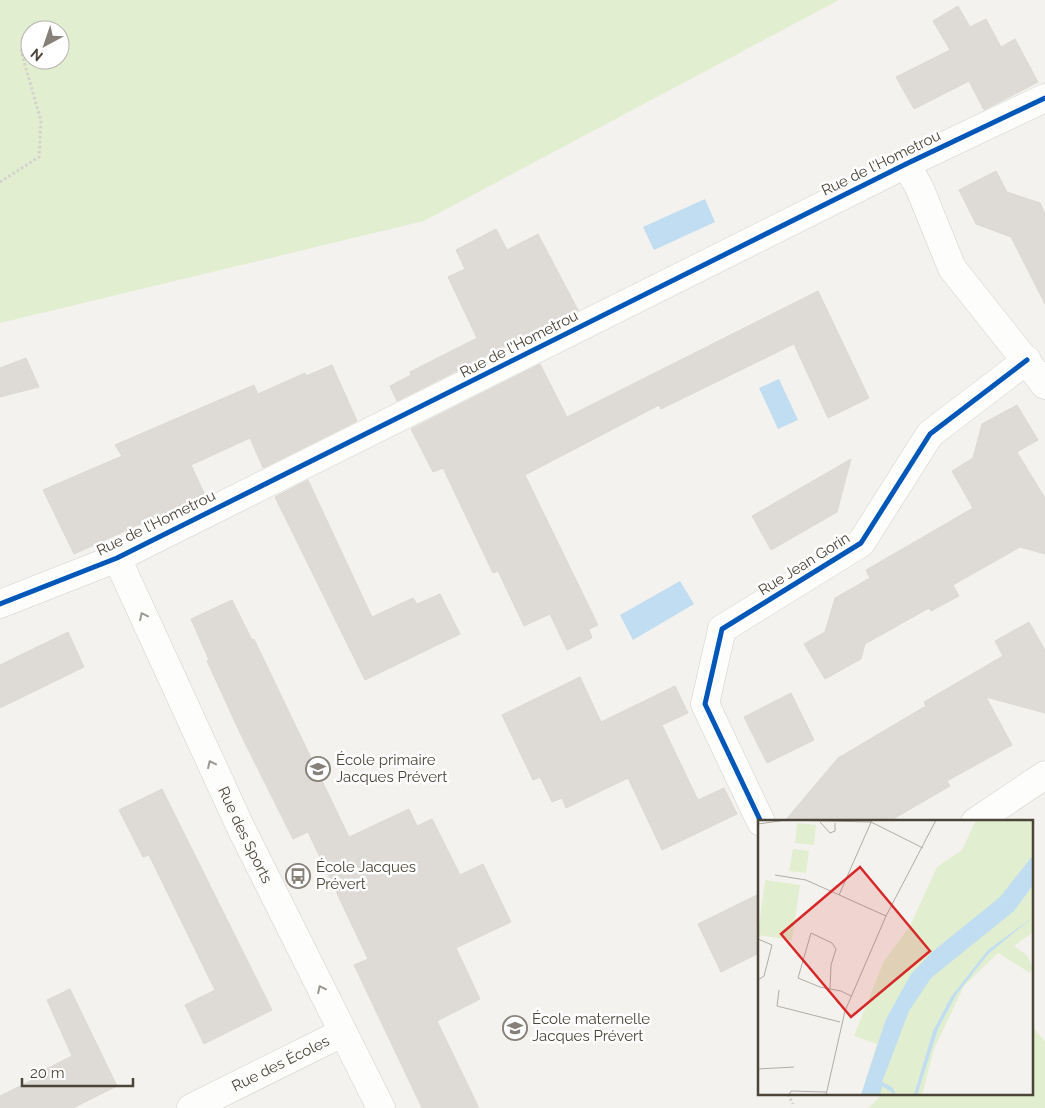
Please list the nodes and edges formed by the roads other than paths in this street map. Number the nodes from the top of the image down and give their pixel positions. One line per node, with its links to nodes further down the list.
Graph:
1 (1045, 98): 2 (street, Rue de l'Hometrou)
2 (906, 164): 3 (street); 5 (street, Rue de l'Hometrou)
3 (1027, 360): 4 (street); 8 (street, Rue Jean Gorin)
4 (1045, 386)
5 (116, 558): 6 (street, Rue de l'Hometrou); 10 (street, Rue des Sports, one-way to 5)
6 (0, 604)
7 (1045, 775): 9 (street)
8 (760, 820)
9 (978, 820)
10 (342, 1032): 11 (street, Rue des Écoles); 12 (street, Rue des Sports)
11 (191, 1108)
12 (381, 1108)

